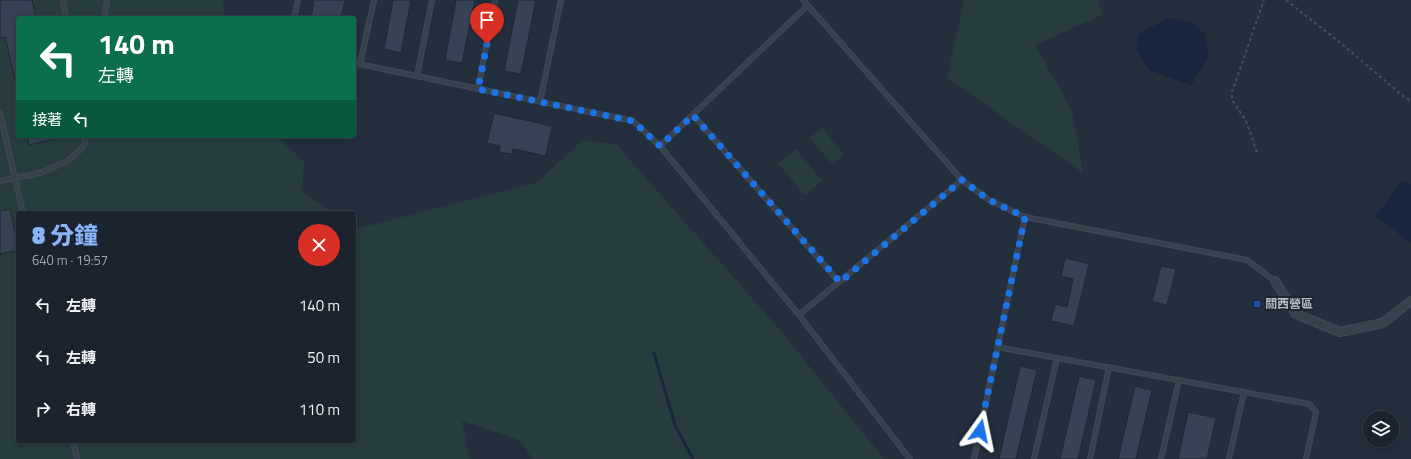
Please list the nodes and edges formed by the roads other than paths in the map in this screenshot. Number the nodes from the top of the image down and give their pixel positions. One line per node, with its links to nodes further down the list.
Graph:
1 (63, 0): 10 (lane)
2 (107, 0): 11 (lane)
3 (298, 0): 12 (lane)
4 (374, 0): 14 (lane)
5 (432, 0): 15 (lane)
6 (495, 0): 16 (lane)
7 (561, 0): 17 (lane)
8 (803, 0): 9 (lane)
9 (807, 6): 19 (lane); 23 (lane)
10 (66, 16)
11 (104, 16)
12 (294, 16)
13 (356, 63): 14 (lane)
14 (360, 64): 15 (lane)
15 (417, 76): 16 (lane)
16 (478, 89): 17 (lane)
17 (540, 102): 21 (lane)
18 (0, 113): 22 (lane)
19 (693, 115): 21 (lane); 28 (lane)
20 (86, 138): 22 (lane)
21 (660, 146): 30 (lane)
22 (16, 177): 24 (lane); 25 (lane)
23 (962, 180): 26 (lane); 28 (lane)
24 (0, 181)
25 (23, 211)
26 (1025, 217): 27 (lane); 31 (lane)
27 (1275, 281): 29 (street)
28 (840, 282): 30 (lane)
29 (1411, 301)
30 (799, 315): 38 (lane)
31 (997, 347): 32 (lane); 39 (lane)
32 (1057, 358): 33 (lane); 40 (lane)
33 (1110, 367): 34 (lane); 41 (lane)
34 (1179, 380): 35 (lane); 42 (lane)
35 (1244, 392): 43 (lane); 44 (lane)
36 (73, 443): 37 (lane)
37 (77, 459)
38 (910, 459)
39 (974, 459)
40 (1034, 459)
41 (1090, 459)
42 (1161, 459)
43 (1229, 459)
44 (1306, 459)

